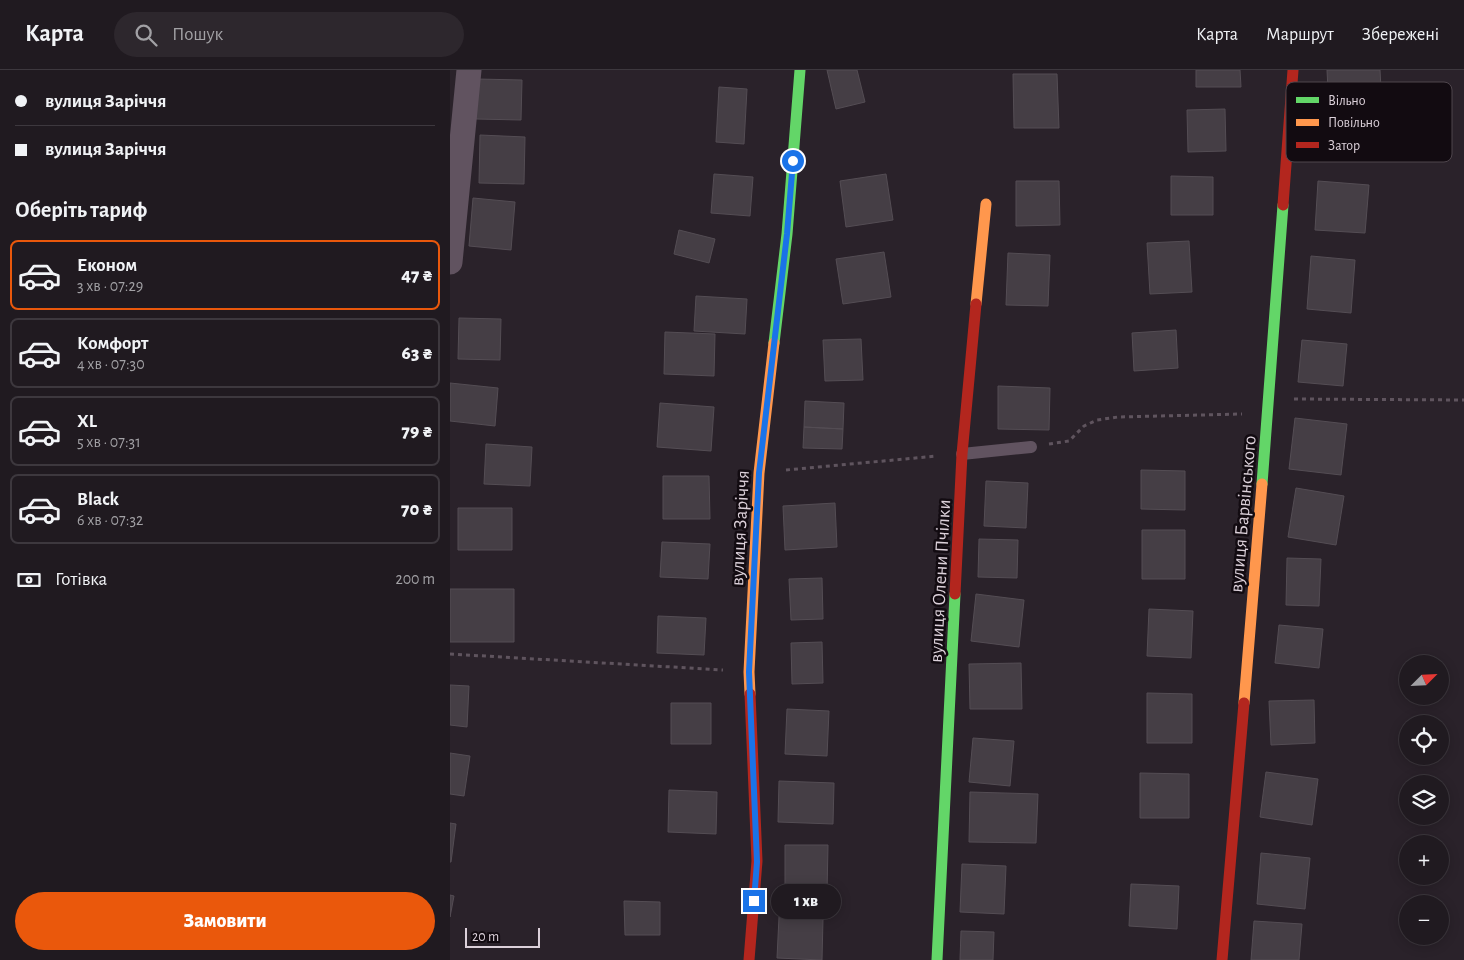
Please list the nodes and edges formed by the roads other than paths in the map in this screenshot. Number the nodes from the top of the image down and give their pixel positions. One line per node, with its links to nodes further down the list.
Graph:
1 (469, 70): 5 (street)
2 (800, 70): 8 (street, вулиця Заріччя)
3 (1286, 162): 10 (street, вулиця Барвінського)
4 (986, 204): 7 (street, вулиця Олени Пчілки)
5 (450, 262)
6 (1031, 447): 7 (lane)
7 (962, 454): 9 (street, вулиця Олени Пчілки)
8 (749, 960)
9 (937, 960)
10 (1222, 960)

